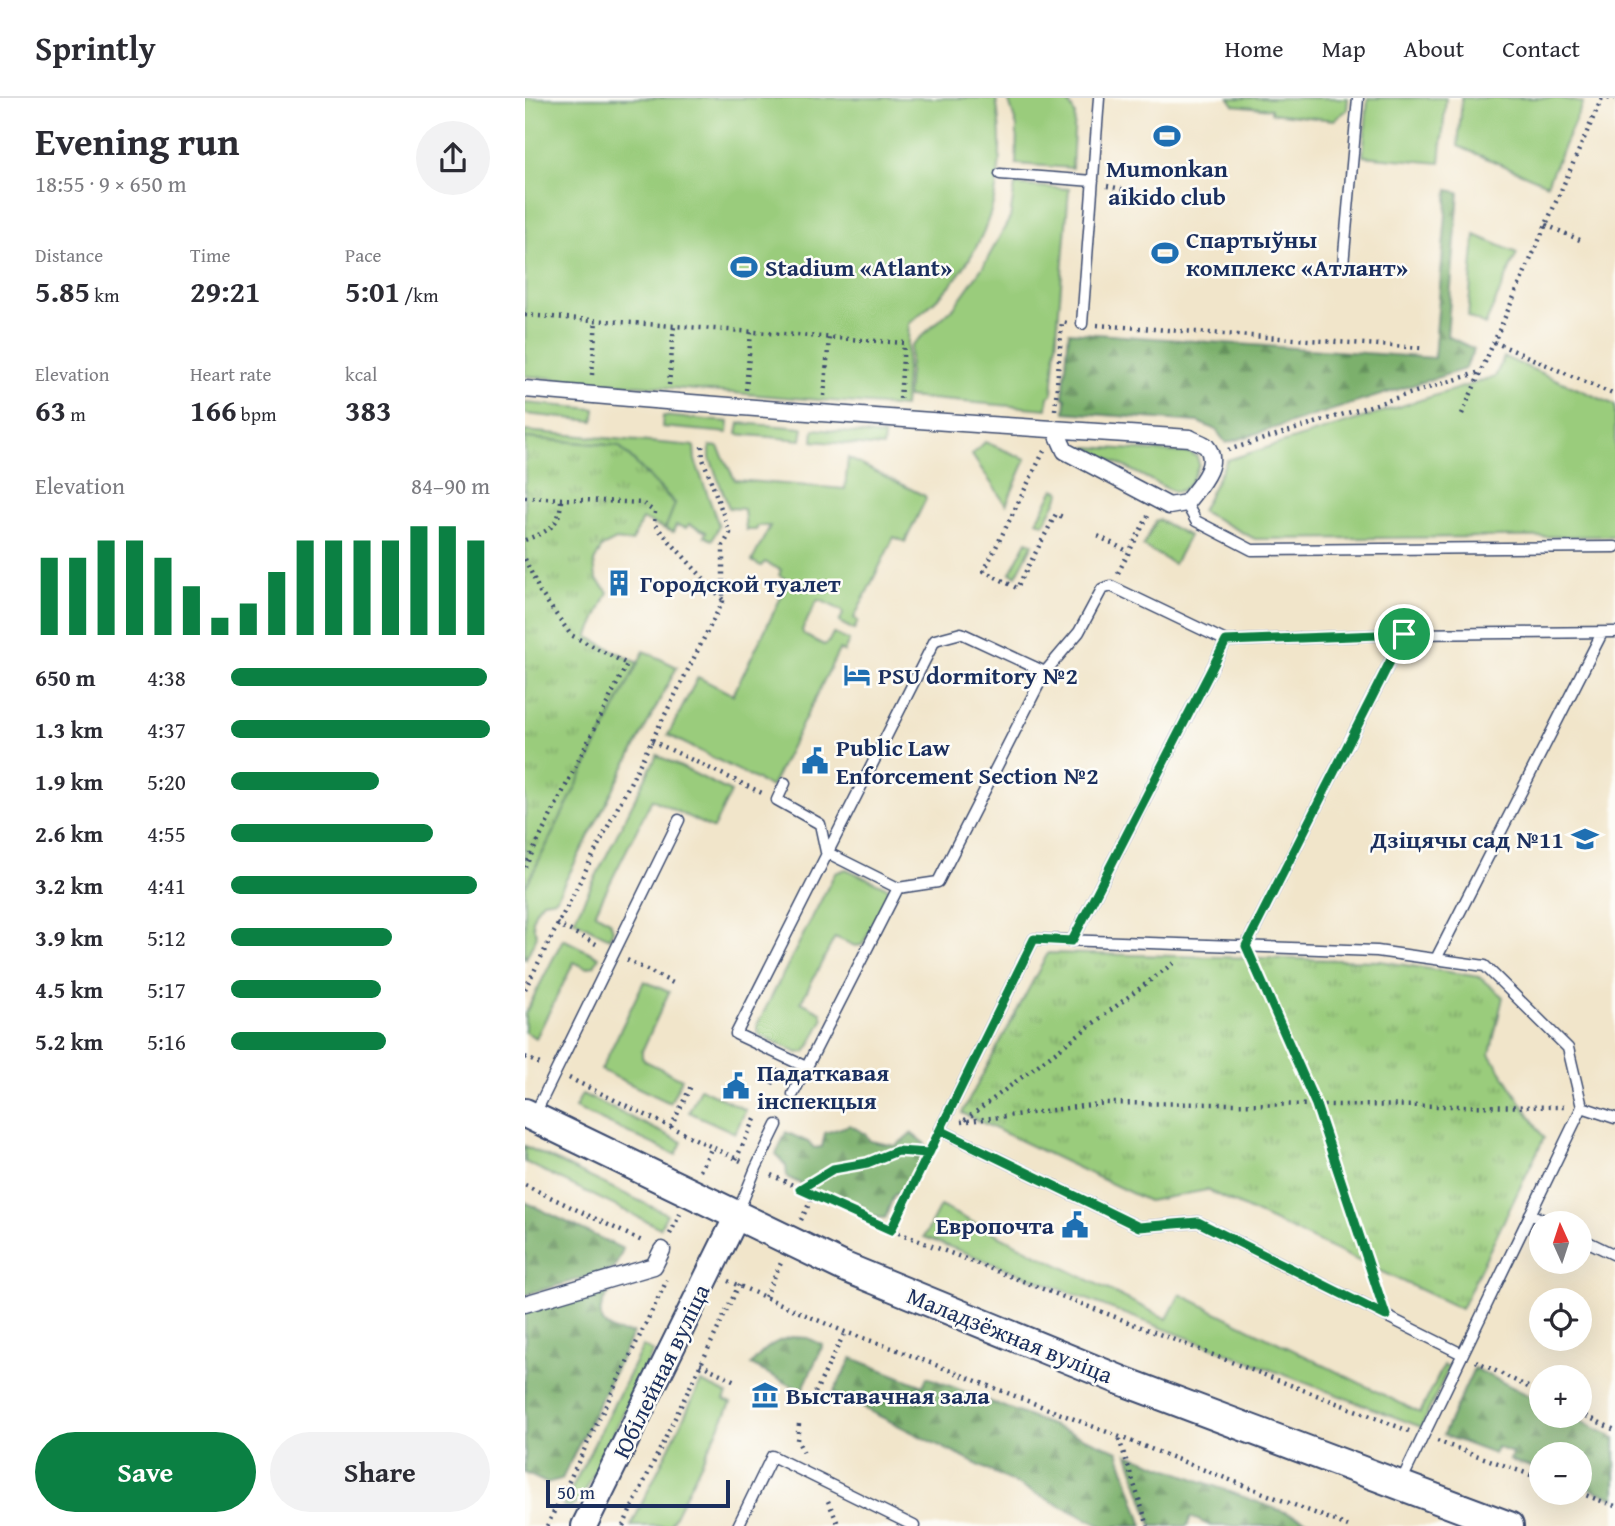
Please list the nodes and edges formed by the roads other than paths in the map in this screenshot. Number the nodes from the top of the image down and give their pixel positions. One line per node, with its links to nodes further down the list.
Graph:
1 (1099, 98): 4 (lane)
2 (1358, 98): 5 (lane)
3 (1000, 174): 4 (lane)
4 (1093, 181): 6 (lane)
5 (1343, 265)
6 (1082, 324)
7 (525, 389): 8 (street)
8 (1055, 429): 9 (street); 9 (street)
9 (1186, 503): 10 (lane)
10 (1615, 547)
11 (1602, 632): 12 (lane); 13 (lane); 22 (lane)
12 (1615, 632)
13 (1404, 634): 14 (lane); 21 (lane)
14 (1226, 641): 15 (lane); 20 (lane)
15 (1045, 672): 18 (lane); 19 (lane)
16 (785, 783): 18 (lane)
17 (679, 820): 26 (lane)
18 (826, 852): 19 (lane); 23 (lane)
19 (898, 888): 23 (lane)
20 (1072, 941): 21 (lane); 36 (lane)
21 (1246, 946): 22 (lane)
22 (1436, 959): 25 (lane)
23 (806, 1067): 24 (lane)
24 (793, 1094)
25 (1582, 1107): 27 (lane); 29 (lane)
26 (530, 1115): 30 (main road, Маладзёжная вуліца)
27 (1615, 1118)
28 (777, 1125): 30 (lane)
29 (1531, 1211)
30 (737, 1216): 37 (main road, Маладзёжная вуліца); 38 (street, Юбілейная вуліца)
31 (1529, 1216): 36 (lane)
32 (1593, 1244): 34 (lane)
33 (662, 1250): 35 (street)
34 (1615, 1255)
35 (525, 1304)
36 (1462, 1354): 37 (lane)
37 (1399, 1485): 41 (main road, Маладзёжная вуліца)
38 (585, 1526)
39 (738, 1526): 40 (lane)
40 (914, 1526)
41 (1509, 1526)

